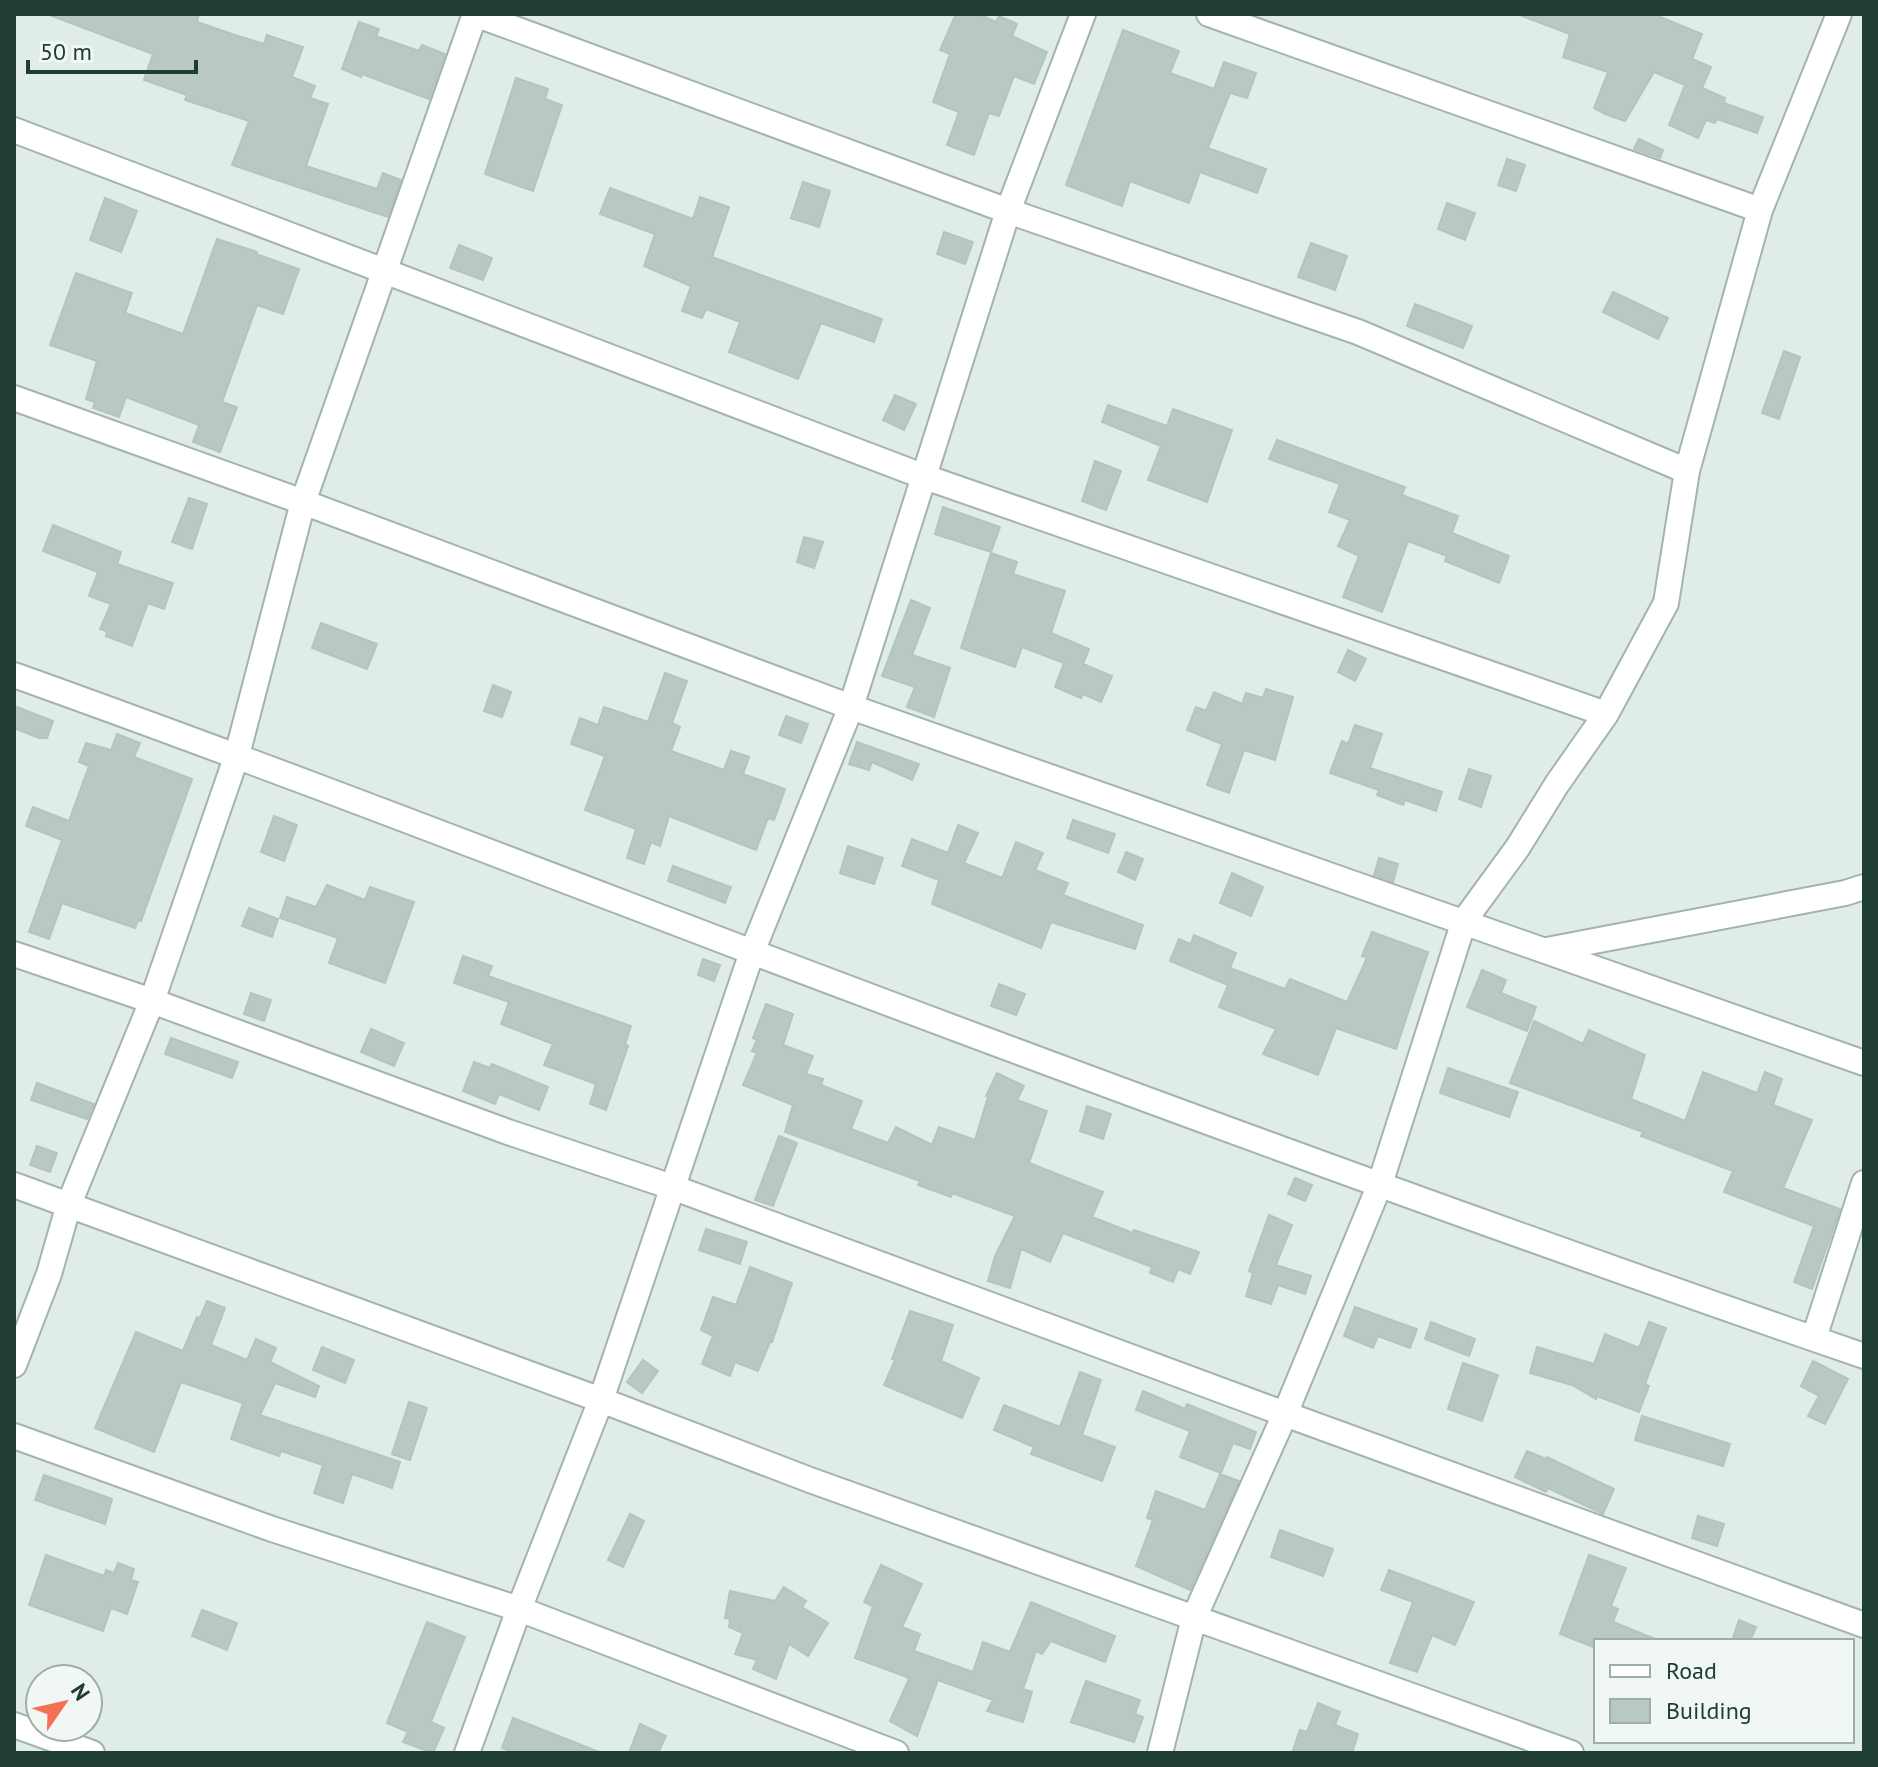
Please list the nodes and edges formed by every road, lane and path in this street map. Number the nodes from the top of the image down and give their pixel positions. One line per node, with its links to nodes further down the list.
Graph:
1 (475, 14): 7 (street); 8 (street)
2 (1083, 14): 7 (street)
3 (1209, 14): 6 (street)
4 (1839, 14): 6 (street)
5 (14, 130): 8 (street)
6 (1760, 210): 10 (street)
7 (1008, 211): 10 (street); 11 (street)
8 (384, 269): 11 (street); 12 (street)
9 (14, 398): 12 (street)
10 (1687, 471): 15 (street)
11 (925, 477): 14 (street); 15 (street)
12 (303, 502): 14 (street); 16 (street)
13 (14, 675): 16 (street)
14 (851, 707): 18 (street); 20 (street)
15 (1606, 714): 18 (street)
16 (237, 755): 20 (street); 22 (street)
17 (1858, 891): 19 (street)
18 (1464, 921): 19 (street); 25 (street)
19 (1545, 950): 23 (street)
20 (752, 952): 25 (street); 27 (street)
21 (14, 954): 22 (street)
22 (152, 1001): 27 (street); 28 (street)
23 (1864, 1063)
24 (1864, 1183): 29 (street)
25 (1380, 1184): 29 (street); 33 (street)
26 (14, 1185): 28 (street)
27 (672, 1187): 32 (street); 33 (street)
28 (69, 1204): 31 (street); 32 (street)
29 (1814, 1338): 30 (street)
30 (1864, 1356)
31 (14, 1365)
32 (601, 1400): 35 (street); 36 (street)
33 (1285, 1414): 36 (street); 37 (street)
34 (14, 1436): 35 (street)
35 (519, 1609): 40 (street); 41 (street)
36 (1194, 1618): 42 (street); 43 (street)
37 (1864, 1625)
38 (14, 1725): 39 (street)
39 (92, 1753)
40 (467, 1753)
41 (896, 1753)
42 (1160, 1753)
43 (1571, 1753)

